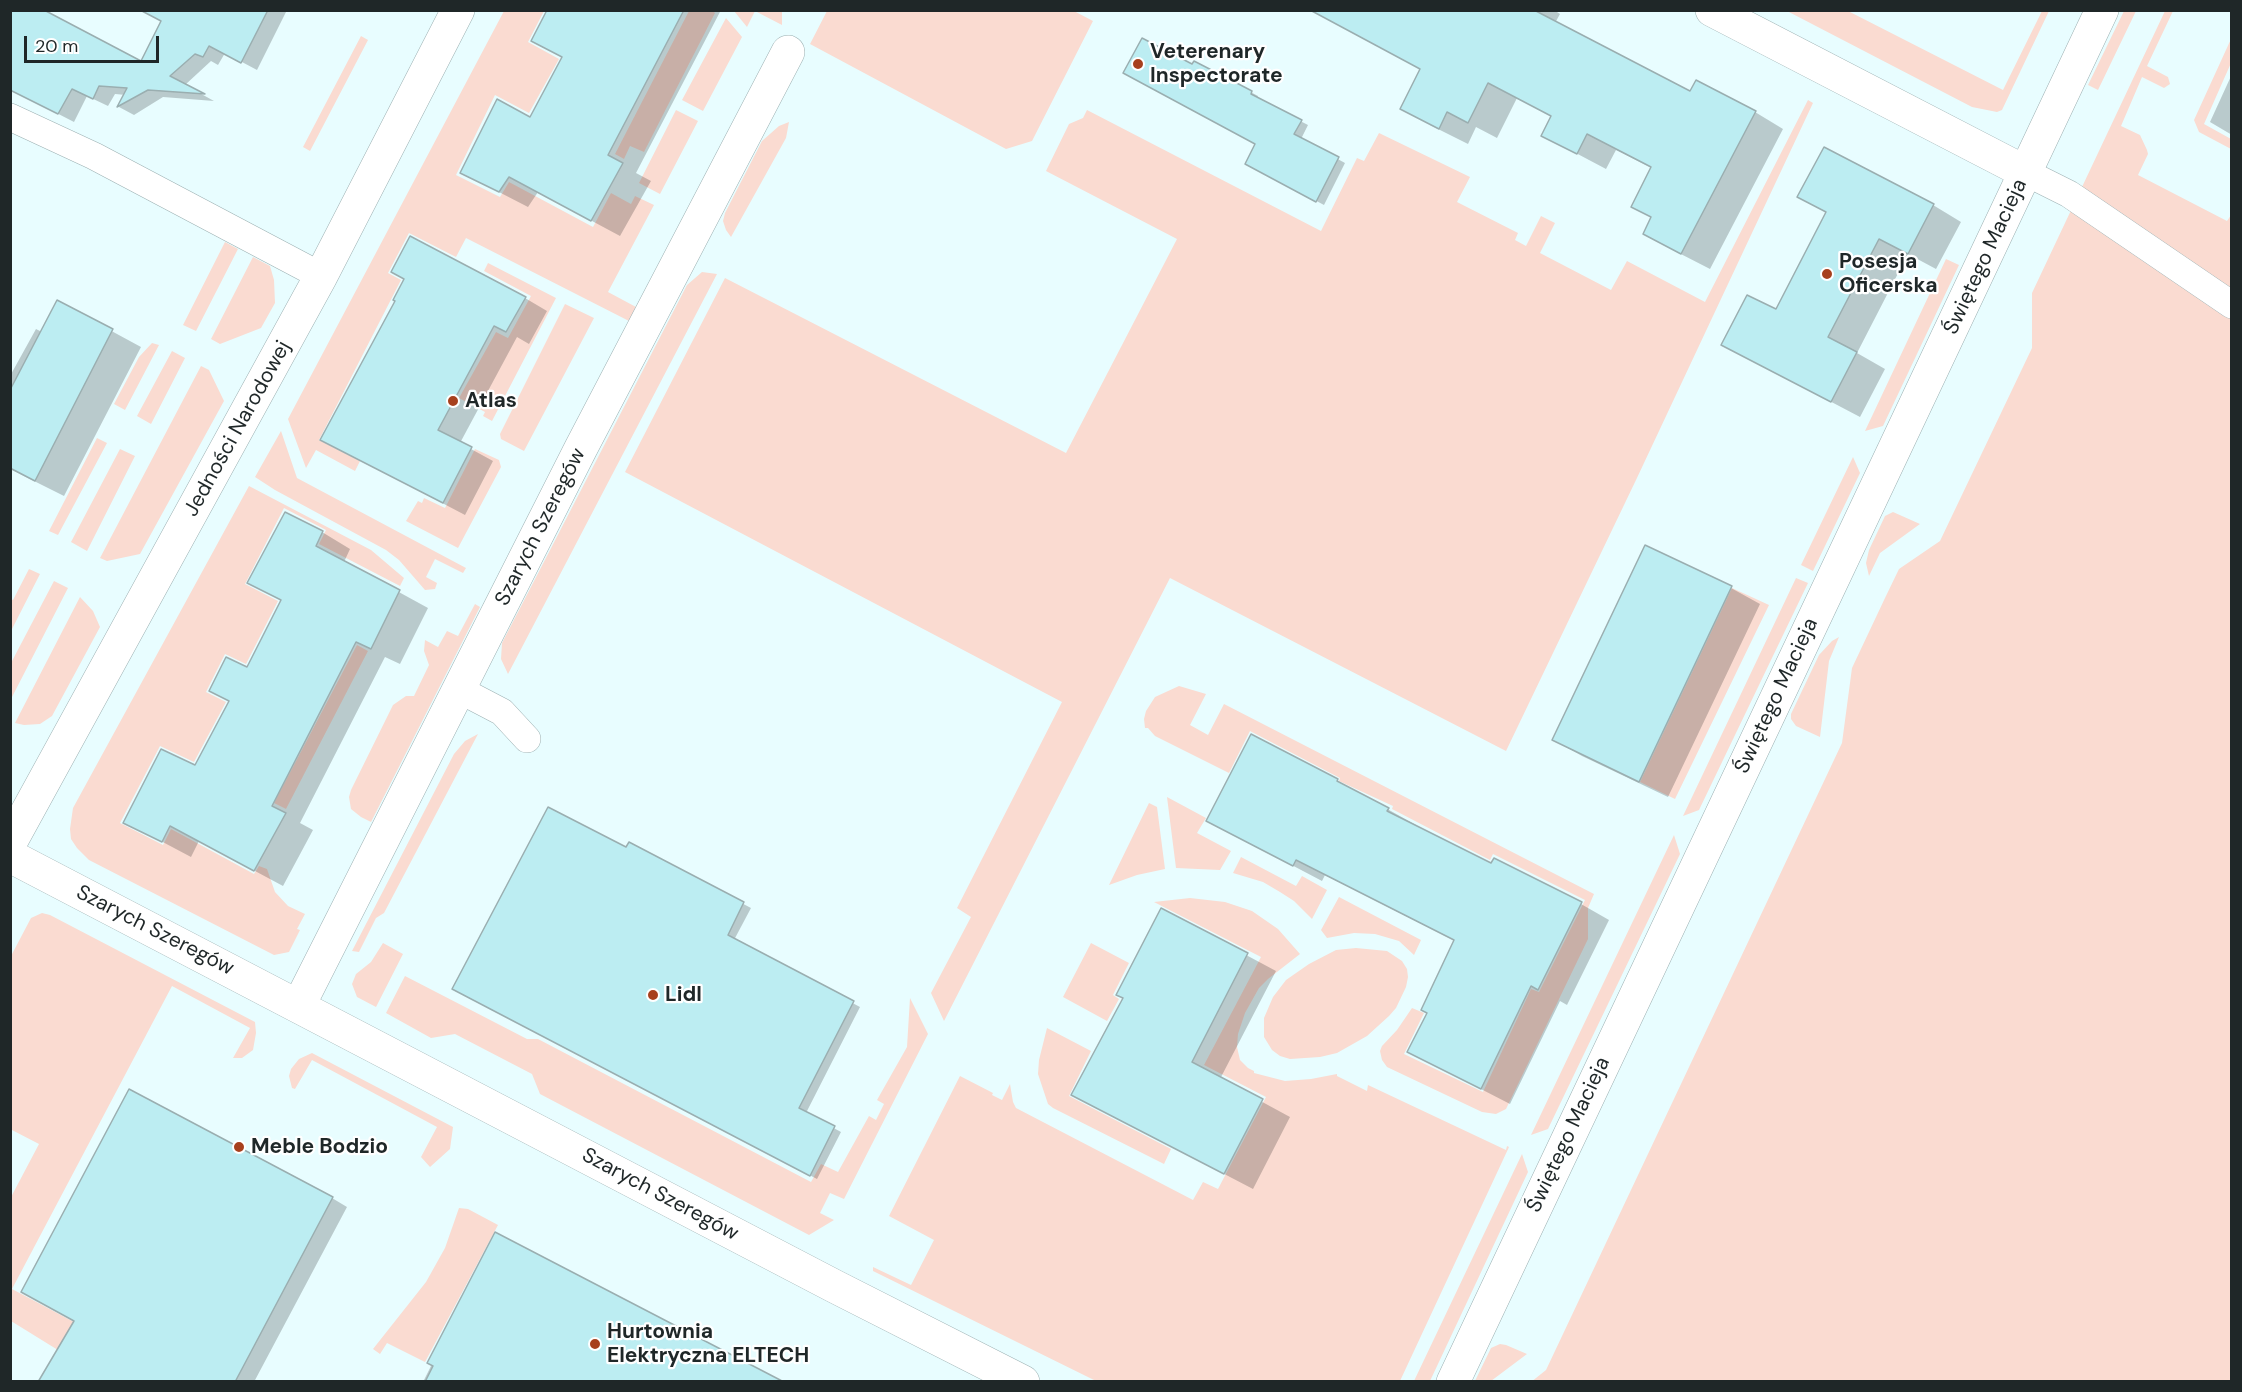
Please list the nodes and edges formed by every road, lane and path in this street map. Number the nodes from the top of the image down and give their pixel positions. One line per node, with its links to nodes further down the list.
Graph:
1 (458, 10): 7 (street, Jedności Narodowej)
2 (1712, 10): 6 (street)
3 (2102, 10): 6 (street, Świętego Macieja)
4 (788, 52): 9 (street, Szarych Szeregów)
5 (10, 117): 7 (lane)
6 (2025, 172): 8 (lane); 15 (street, Świętego Macieja)
7 (321, 276): 11 (street, Jedności Narodowej)
8 (2230, 299)
9 (458, 689): 10 (lane); 13 (street, Szarych Szeregów)
10 (527, 739)
11 (10, 843)
12 (10, 856): 13 (street, Szarych Szeregów)
13 (299, 1005): 14 (street, Szarych Szeregów)
14 (1023, 1382)
15 (1453, 1382)

